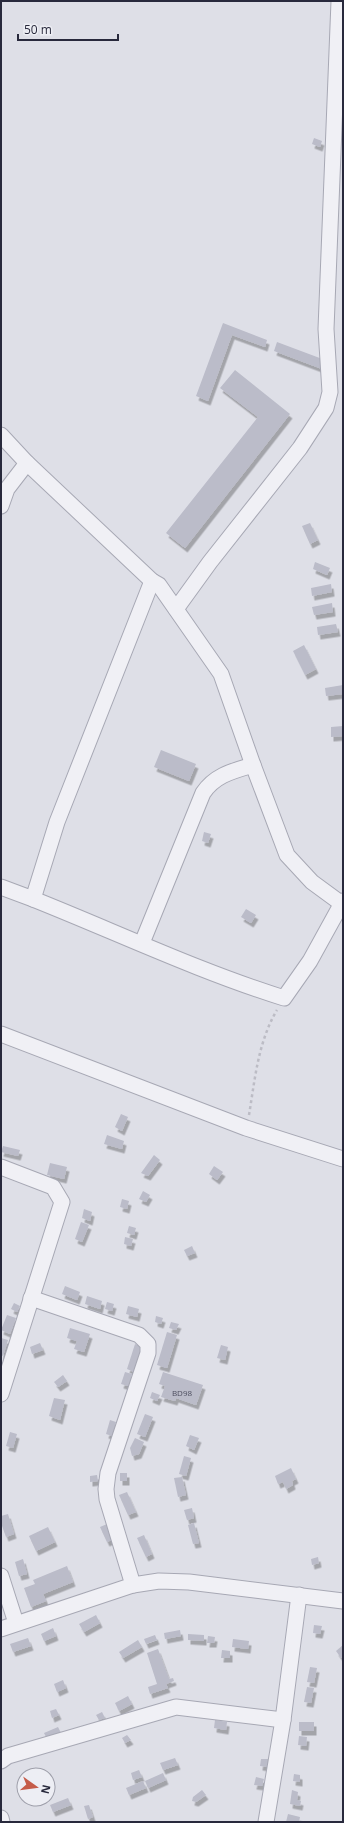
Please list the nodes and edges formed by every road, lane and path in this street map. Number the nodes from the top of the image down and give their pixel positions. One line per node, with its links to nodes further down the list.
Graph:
1 (339, 1): 6 (street)
2 (1, 435): 3 (street)
3 (28, 463): 4 (street); 5 (street)
4 (1, 506)
5 (152, 581): 6 (street); 9 (street)
6 (176, 609): 7 (street)
7 (253, 765): 10 (street); 11 (street)
8 (1, 888): 9 (street)
9 (33, 899): 11 (street)
10 (342, 902): 12 (street)
11 (142, 943): 12 (street)
12 (284, 998): 14 (path)
13 (1, 1034): 14 (street)
14 (246, 1128): 15 (street)
15 (343, 1160)
16 (1, 1167): 17 (street)
17 (31, 1298): 18 (street); 20 (street)
18 (1, 1394)
19 (1, 1576): 23 (street)
20 (133, 1584): 21 (street); 23 (street)
21 (299, 1595): 22 (street); 25 (street)
22 (343, 1601)
23 (16, 1623): 24 (street)
24 (1, 1629)
25 (283, 1720): 26 (street); 29 (street)
26 (1, 1761)
27 (1, 1818): 28 (street)
28 (2, 1822)
29 (266, 1822)

